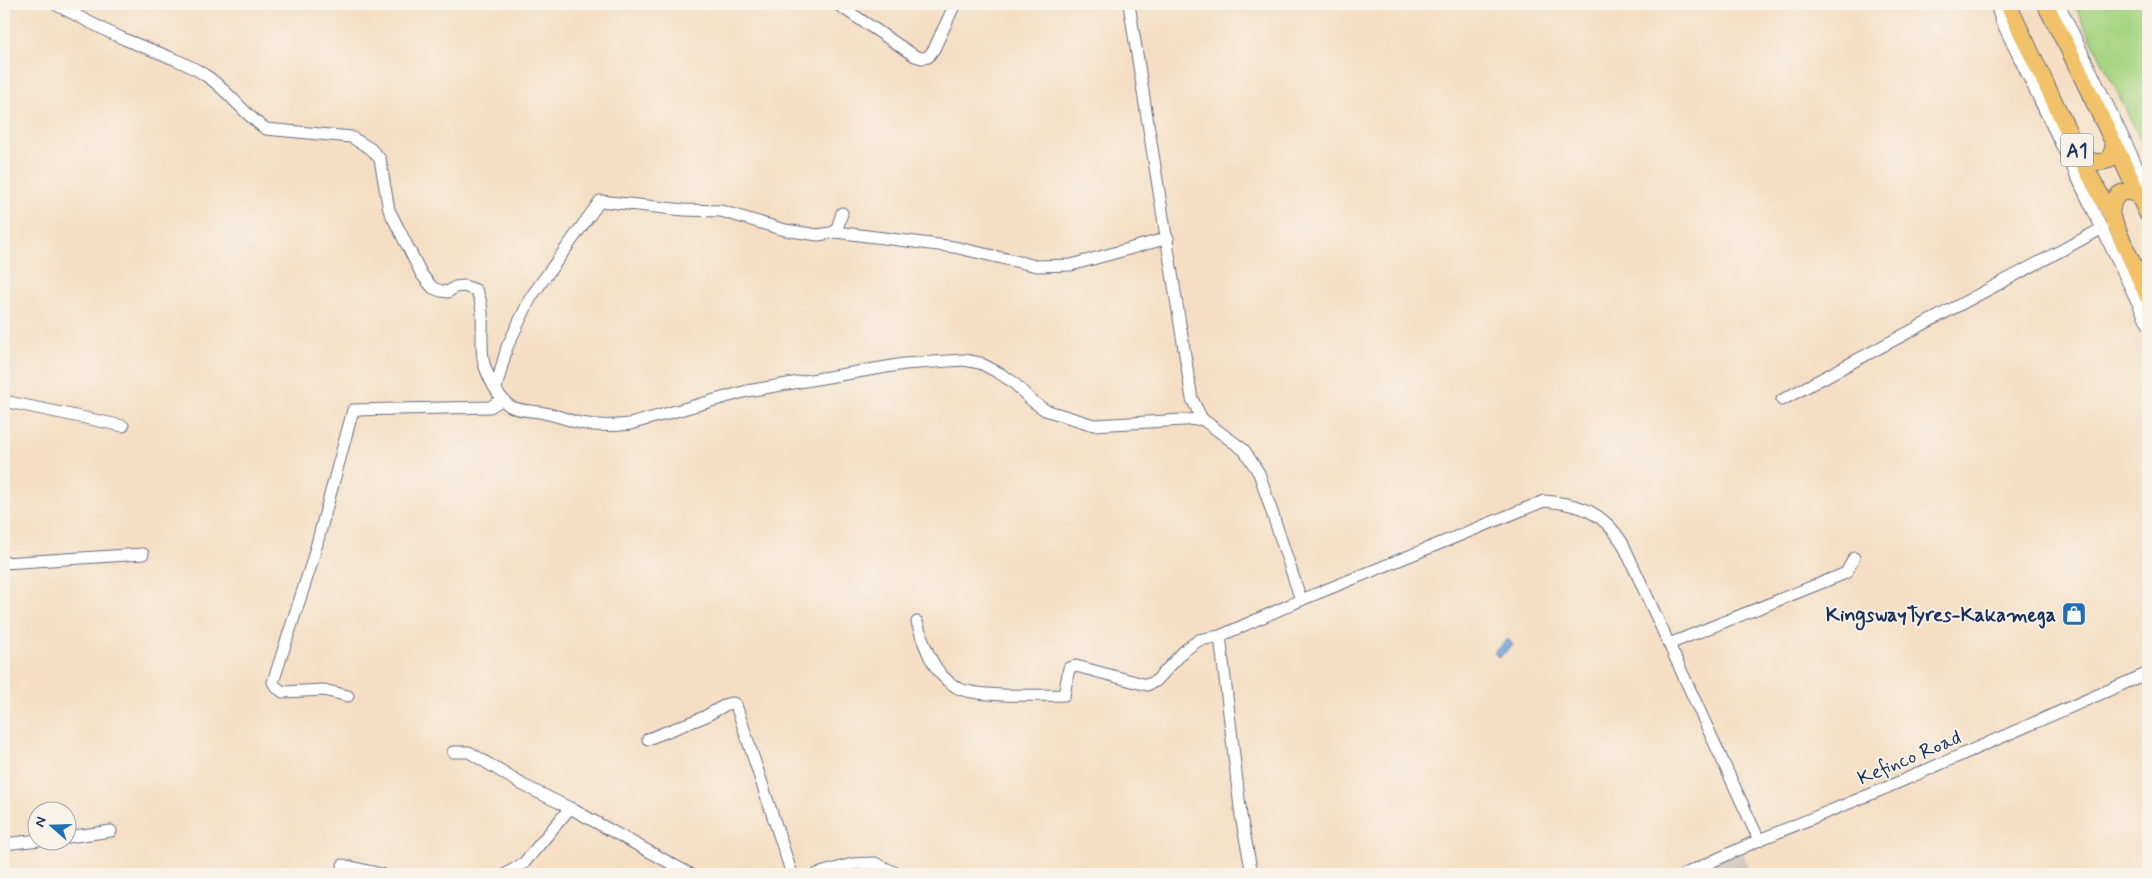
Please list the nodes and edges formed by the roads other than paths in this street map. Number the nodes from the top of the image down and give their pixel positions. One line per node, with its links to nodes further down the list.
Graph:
1 (55, 4): 18 (street)
2 (837, 4): 3 (street)
3 (955, 4)
4 (1129, 4): 15 (street)
5 (2045, 4): 8 (highway, A1)
6 (2059, 4): 10 (street)
7 (2001, 6): 9 (highway, A1); 13 (street)
8 (2115, 144): 9 (highway); 10 (highway, A1)
9 (2081, 158): 13 (highway, A1)
10 (2144, 192): 12 (highway, A1); 13 (highway)
11 (842, 214): 14 (street)
12 (2148, 215)
13 (2107, 221): 16 (highway, A1); 17 (street); 20 (street)
14 (836, 232): 15 (street); 18 (street)
15 (1168, 238): 22 (street)
16 (2148, 297)
17 (2148, 324)
18 (496, 388): 19 (street)
19 (503, 399): 22 (street); 32 (street)
20 (1782, 400)
21 (4, 401): 23 (street)
22 (1202, 419): 27 (street)
23 (123, 426)
24 (144, 554): 26 (street)
25 (1854, 558): 30 (street)
26 (4, 563)
27 (1301, 600): 29 (street); 30 (street)
28 (917, 622): 29 (street)
29 (1220, 636): 48 (street)
30 (1669, 644): 38 (street)
31 (2148, 673): 38 (street, Kefinco Road)
32 (348, 696)
33 (648, 739): 45 (street)
34 (453, 752): 35 (street)
35 (570, 808): 43 (street); 44 (street)
36 (111, 831): 37 (street)
37 (78, 836)
38 (1759, 840): 49 (street, Kefinco Road)
39 (28, 841): 40 (street)
40 (4, 844)
41 (343, 865): 42 (street)
42 (380, 874)
43 (506, 874)
44 (690, 874)
45 (792, 874)
46 (817, 874): 47 (street)
47 (898, 874)
48 (1252, 874)
49 (1685, 874)

